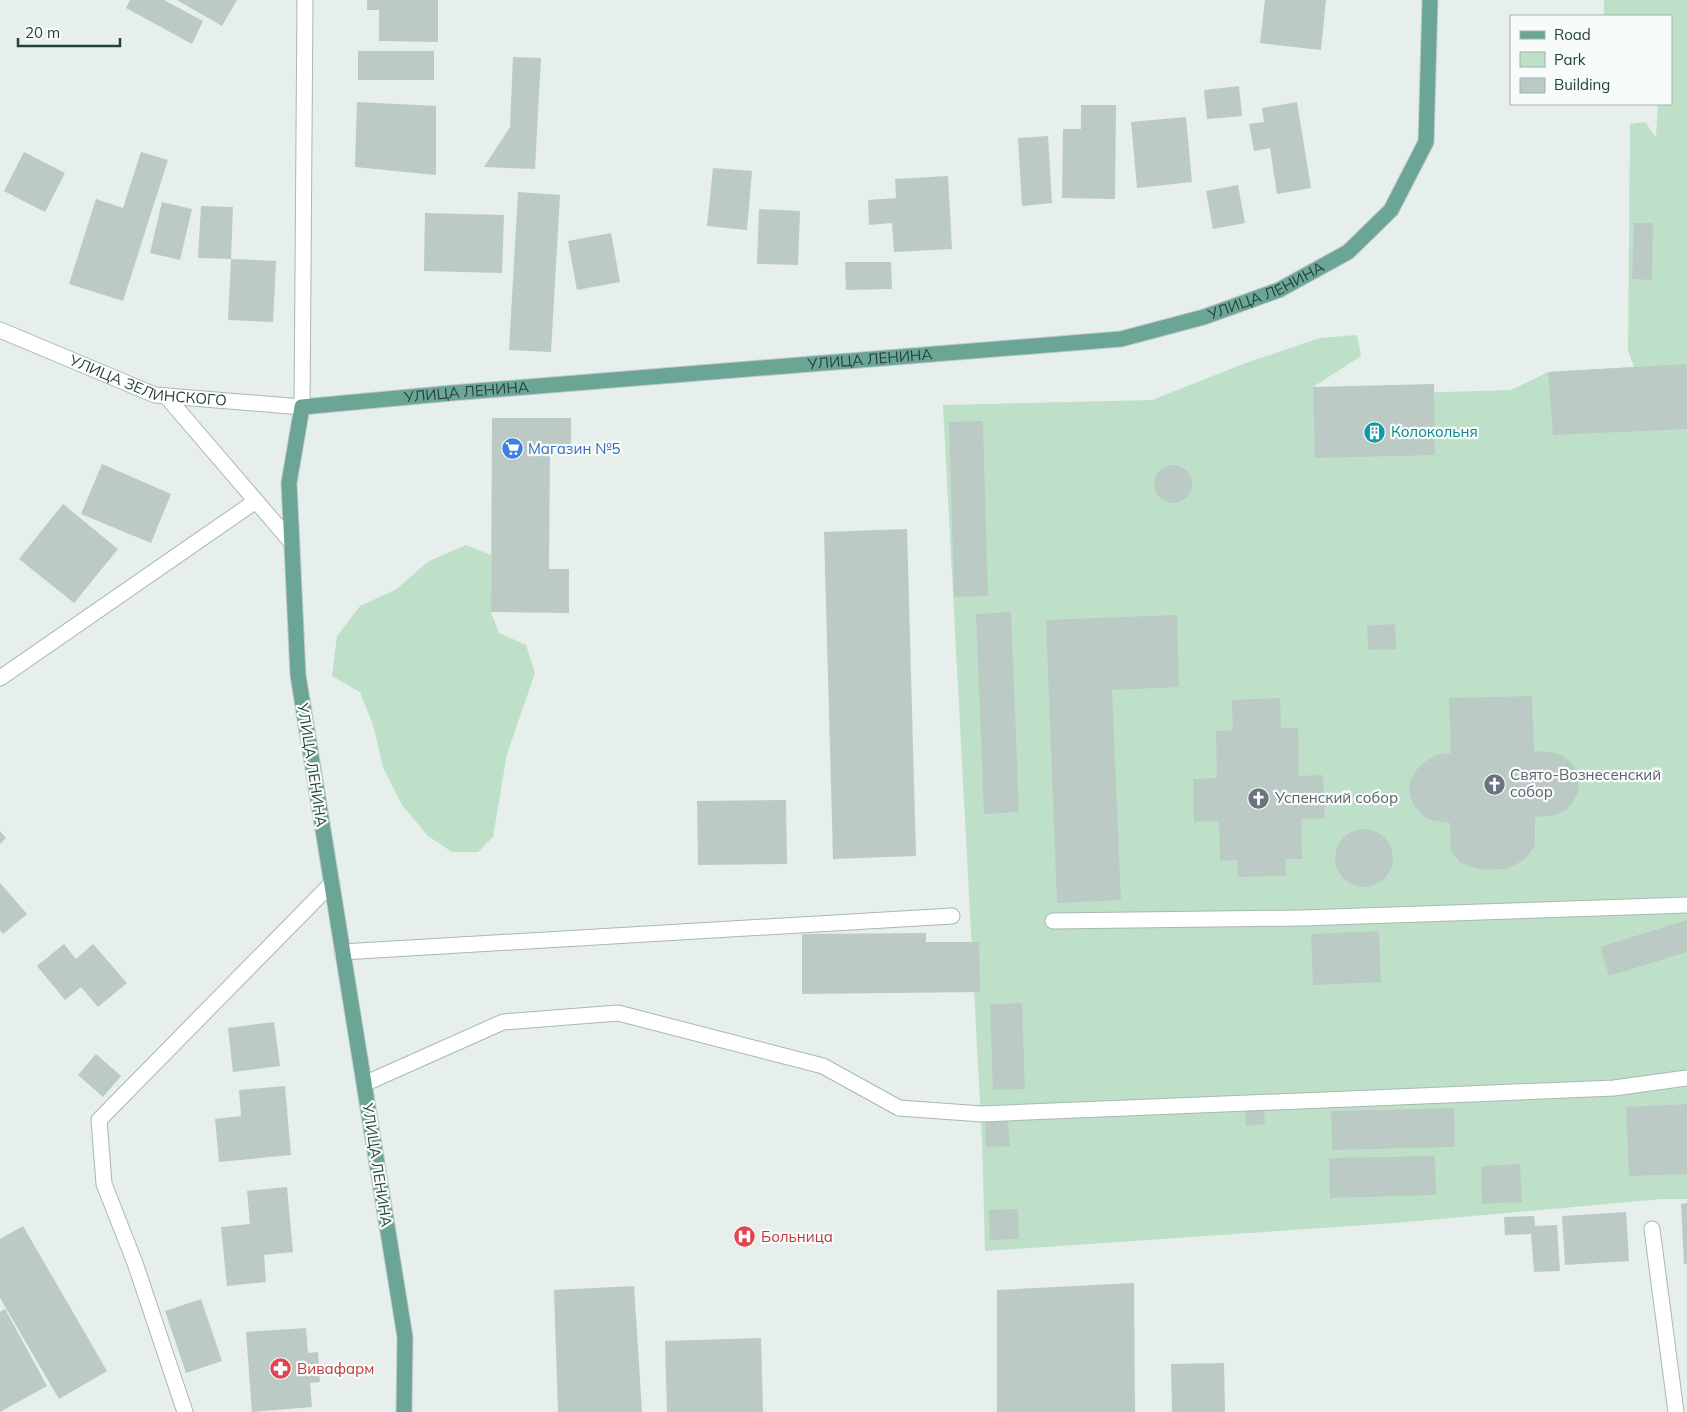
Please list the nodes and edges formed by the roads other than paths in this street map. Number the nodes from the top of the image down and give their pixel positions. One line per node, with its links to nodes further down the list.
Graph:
1 (305, 0): 5 (street)
2 (1430, 0): 5 (main road, УЛИЦА ЛЕНИНА)
3 (0, 330): 4 (street, УЛИЦА ЗЕЛИНСКОГО)
4 (166, 396): 5 (street, УЛИЦА ЗЕЛИНСКОГО); 6 (street)
5 (302, 407): 7 (main road, УЛИЦА ЛЕНИНА)
6 (256, 501): 7 (street); 8 (street)
7 (292, 543): 9 (main road, УЛИЦА ЛЕНИНА)
8 (0, 678)
9 (332, 883): 13 (main road, УЛИЦА ЛЕНИНА); 17 (street)
10 (1687, 905): 12 (street)
11 (952, 916): 13 (street)
12 (1053, 922)
13 (342, 952): 15 (main road, УЛИЦА ЛЕНИНА)
14 (1687, 1078): 15 (street)
15 (364, 1084): 18 (main road, УЛИЦА ЛЕНИНА)
16 (1652, 1229): 19 (street)
17 (185, 1412)
18 (404, 1412)
19 (1676, 1412)

